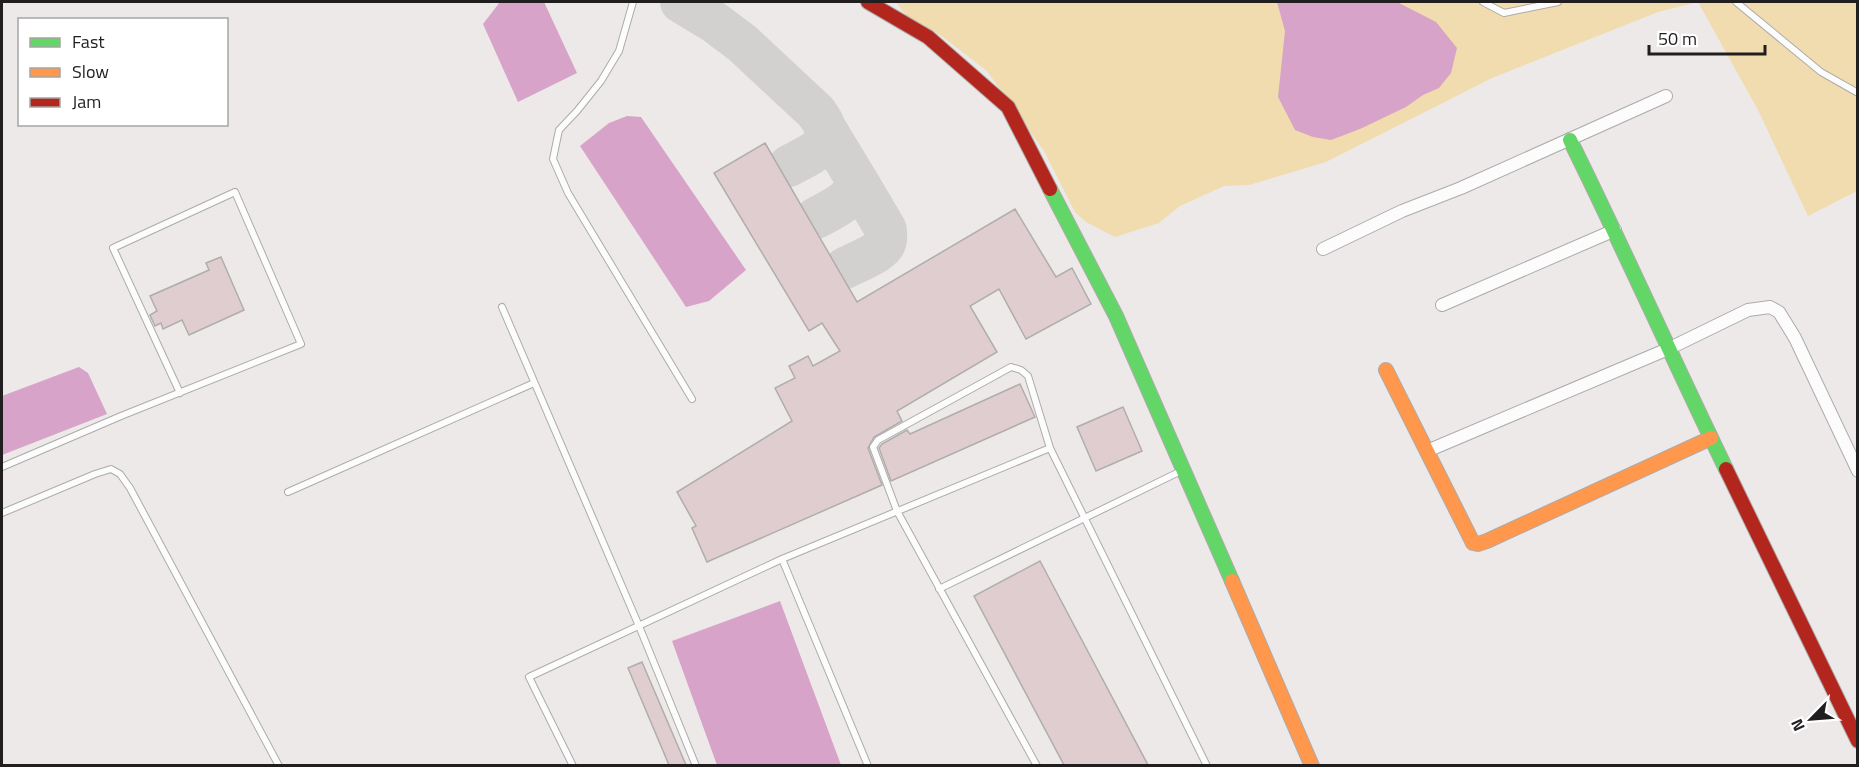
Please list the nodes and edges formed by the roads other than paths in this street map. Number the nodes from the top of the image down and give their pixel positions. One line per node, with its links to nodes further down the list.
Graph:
1 (633, 2): 17 (lane)
2 (1483, 2): 3 (lane)
3 (1558, 2)
4 (1736, 2): 6 (lane)
5 (874, 3): 22 (street)
6 (1857, 93)
7 (1666, 96): 8 (street)
8 (1570, 140): 9 (street); 10 (street)
9 (1615, 230): 11 (street); 13 (street)
10 (1323, 249)
11 (1442, 305)
12 (502, 307): 15 (lane)
13 (1668, 349): 18 (street); 20 (street); 23 (street)
14 (1386, 370): 20 (street)
15 (534, 383): 24 (lane); 30 (lane)
16 (180, 393): 16 (lane); 21 (lane)
17 (692, 399)
18 (1711, 438): 20 (street); 31 (street)
19 (1050, 448): 25 (lane); 25 (lane); 27 (lane)
20 (1427, 451)
21 (2, 467)
22 (1184, 470): 27 (lane); 38 (street)
23 (1857, 471)
24 (288, 492)
25 (897, 511): 28 (lane); 29 (lane)
26 (2, 513): 32 (lane)
27 (1084, 519): 29 (lane); 37 (lane)
28 (782, 559): 30 (lane); 35 (lane)
29 (939, 590): 36 (lane)
30 (639, 626): 33 (lane); 34 (lane)
31 (1857, 741)
32 (279, 765)
33 (573, 765)
34 (696, 765)
35 (868, 765)
36 (1037, 765)
37 (1207, 765)
38 (1312, 765)

